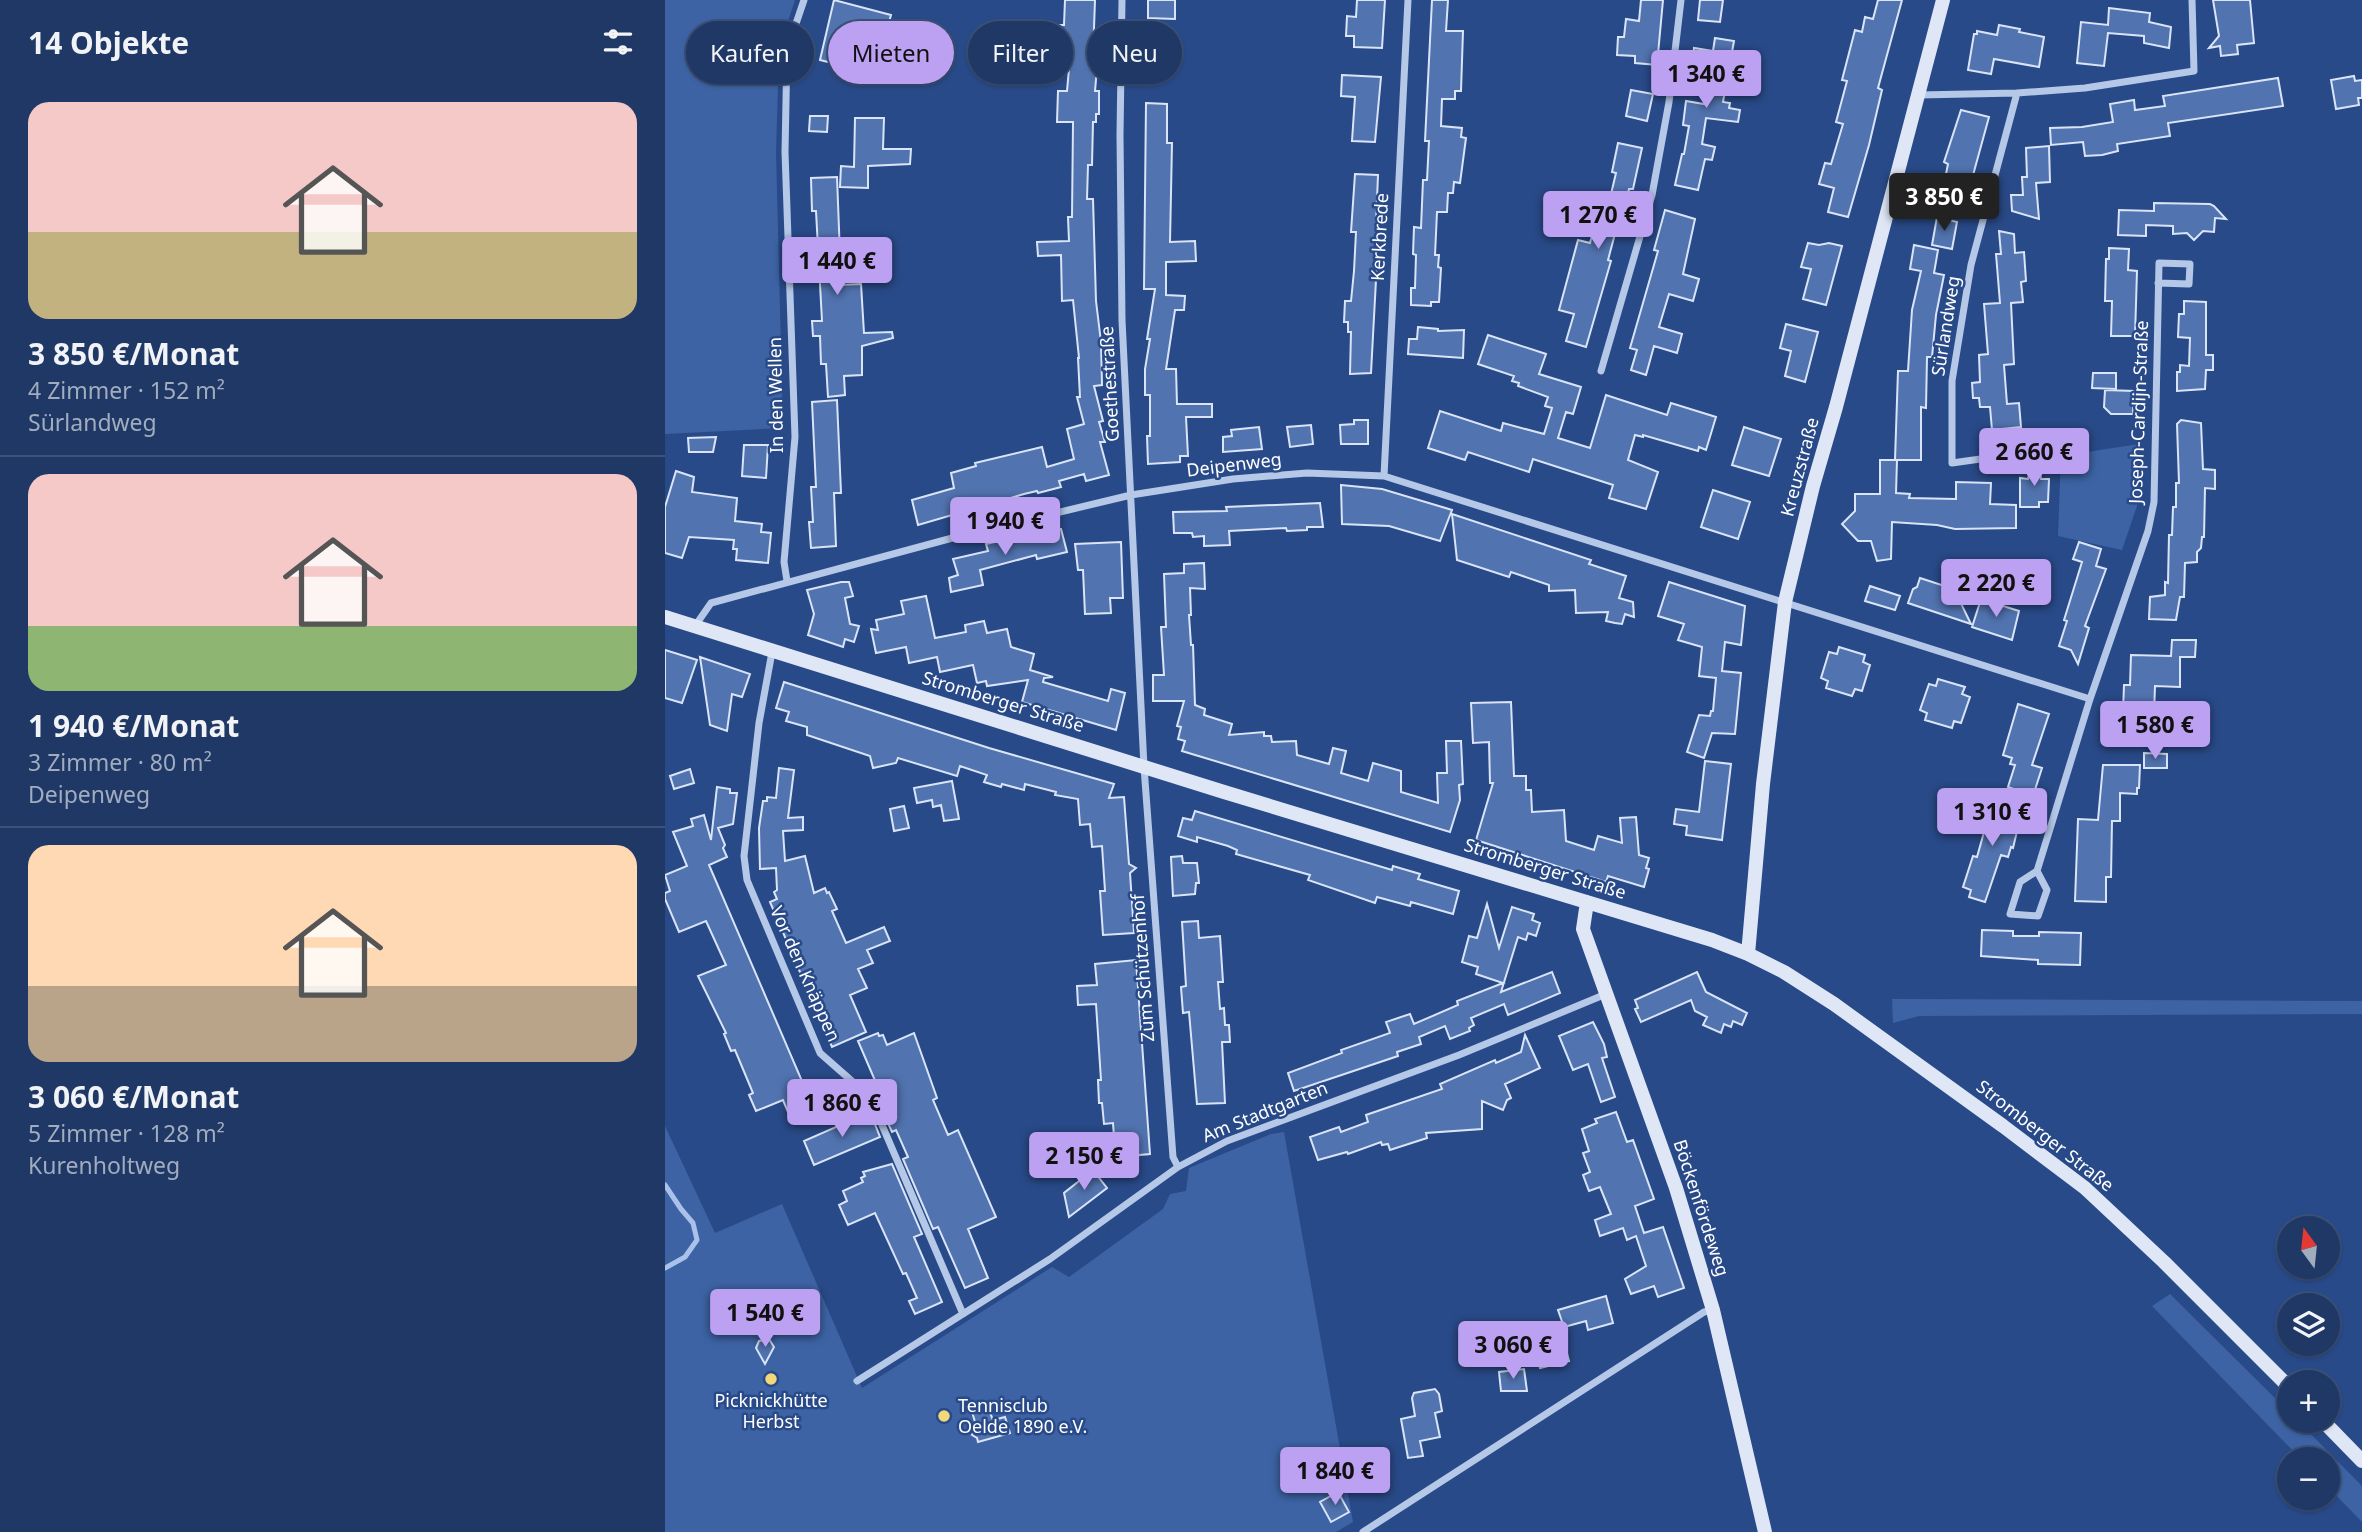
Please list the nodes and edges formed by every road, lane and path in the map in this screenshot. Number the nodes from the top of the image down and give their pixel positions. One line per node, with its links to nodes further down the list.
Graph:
1 (804, 0): 14 (street, In den Wellen)
2 (1122, 0): 13 (street, Goethestraße)
3 (1408, 0): 12 (street, Kerkbrede)
4 (1681, 0): 10 (street)
5 (1943, 0): 8 (main road, Kreuzstraße)
6 (2192, 0): 7 (street)
7 (2017, 93): 8 (street); 11 (street, Sürlandweg)
8 (1918, 95): 15 (main road, Kreuzstraße)
9 (2158, 283): 9 (street); 19 (street, Joseph-Cardijn-Straße)
10 (1601, 371)
11 (2059, 448)
12 (1384, 476): 13 (street, Deipenweg); 15 (street, Deipenweg)
13 (1131, 495): 14 (street, Deipenweg); 20 (street, Goethestraße)
14 (787, 581): 17 (street, Deipenweg)
15 (1785, 602): 19 (street); 23 (main road, Kreuzstraße)
16 (665, 617): 17 (main road, Stromberger Straße)
17 (694, 627): 18 (main road, Stromberger Straße)
18 (772, 652): 20 (main road, Stromberger Straße); 27 (street, Vor den Knäppen)
19 (2090, 699): 21 (street, Joseph-Cardijn-Straße)
20 (1144, 766): 22 (main road, Stromberger Straße); 25 (street, Zum Schützenhof)
21 (2037, 871): 21 (street, Joseph-Cardijn-Straße)
22 (1587, 902): 23 (main road, Stromberger Straße); 24 (main road, Böckenfördeweg)
23 (1748, 954): 28 (main road, Stromberger Straße)
24 (1607, 994): 25 (street, Am Stadtgarten); 26 (main road, Böckenfördeweg)
25 (1178, 1167): 27 (street, Am Stadtgarten)
26 (1713, 1310): 32 (street); 33 (main road, Böckenfördeweg)
27 (963, 1314): 29 (street, Am Stadtgarten)
28 (2277, 1375)
29 (857, 1381)
30 (2335, 1433): 31 (main road)
31 (2362, 1461)
32 (1363, 1532)
33 (1765, 1532)

